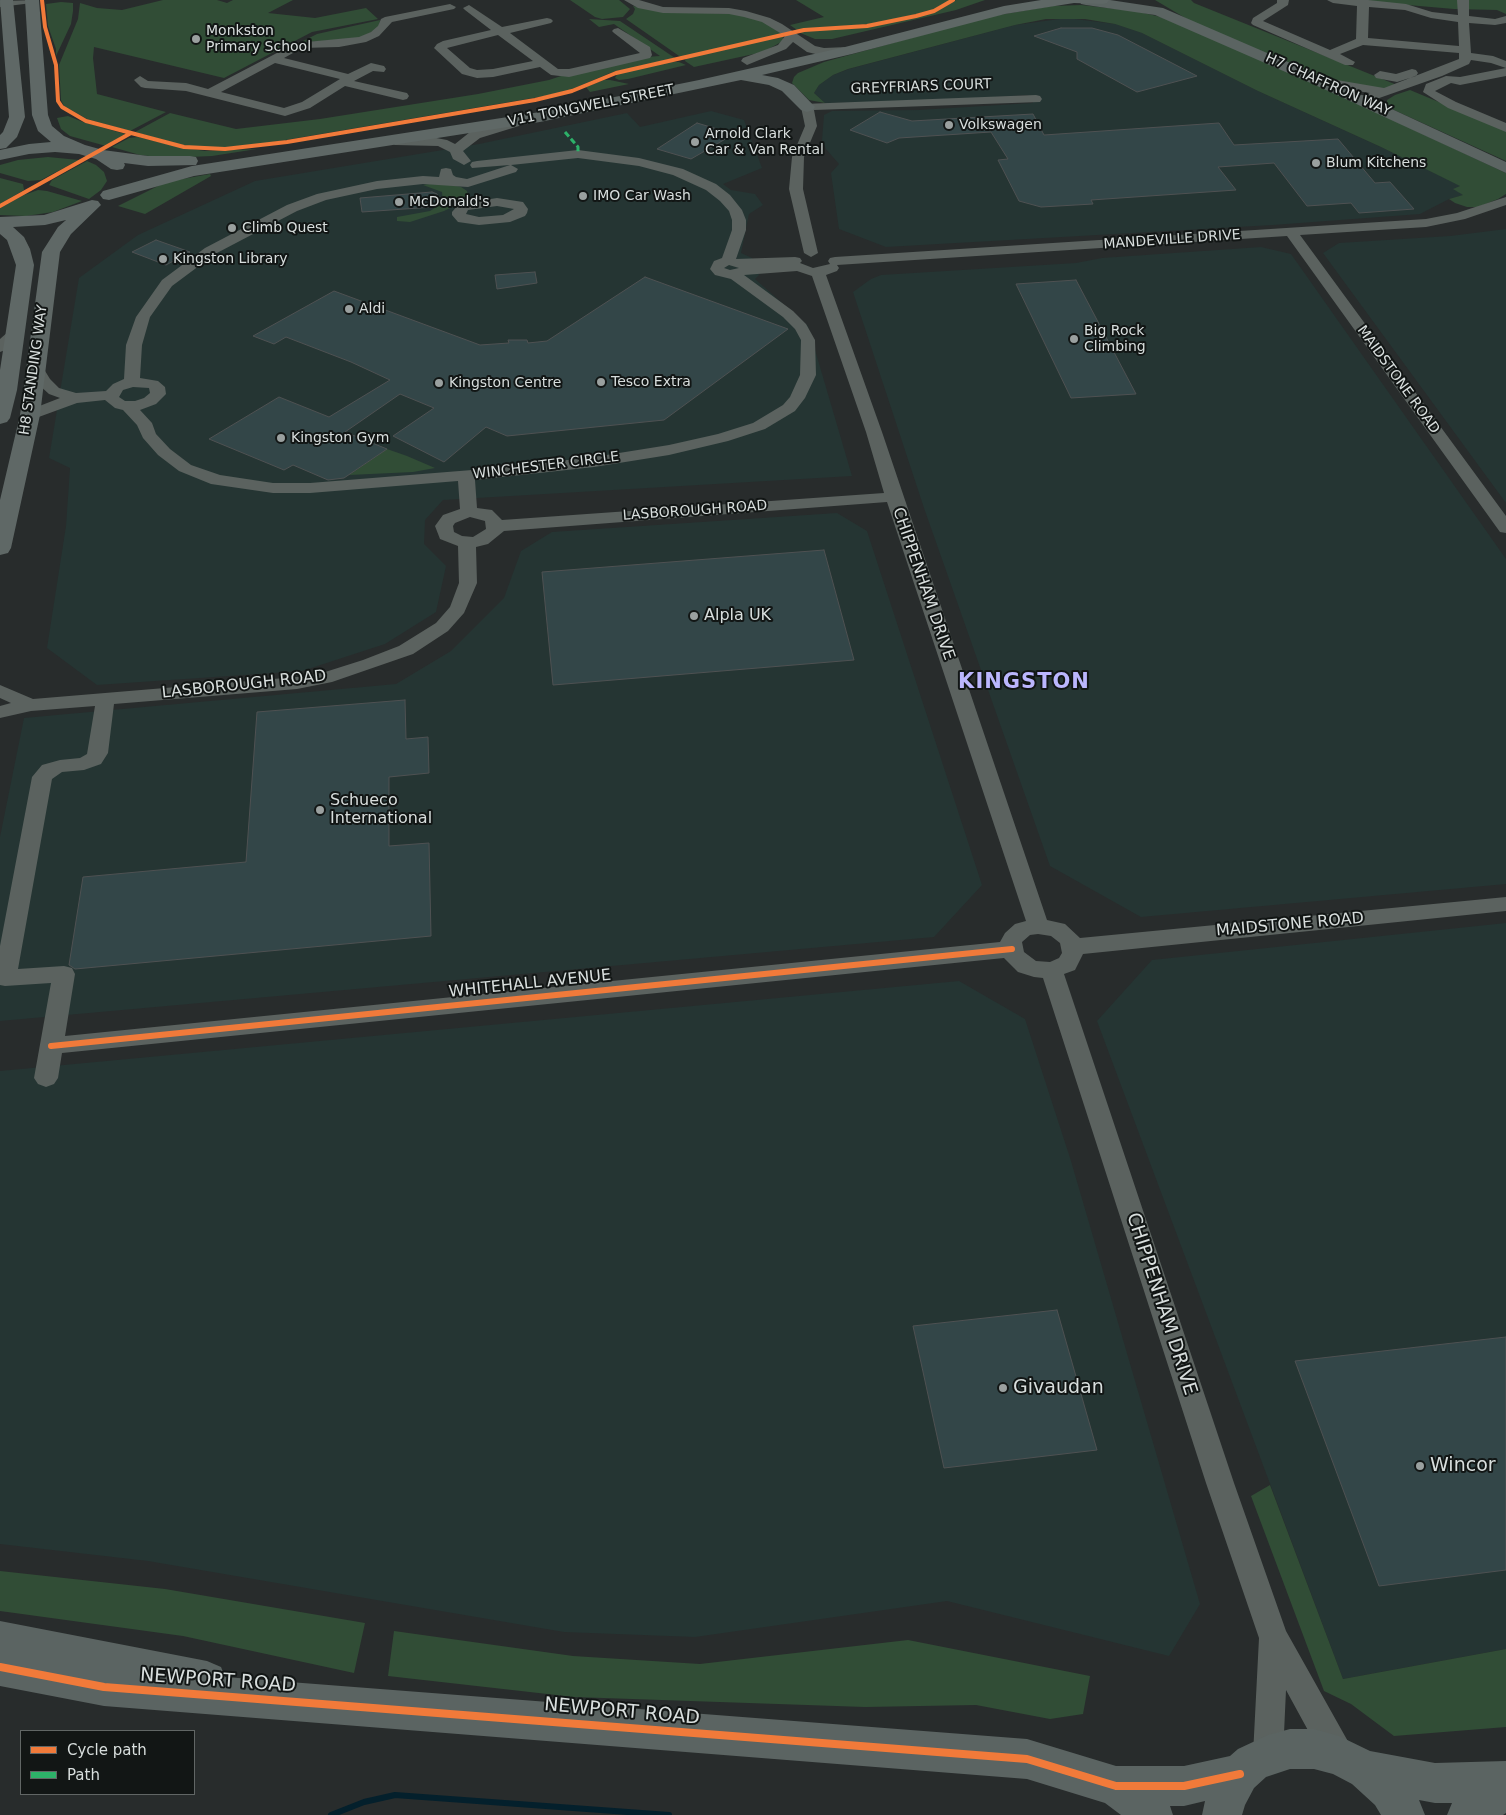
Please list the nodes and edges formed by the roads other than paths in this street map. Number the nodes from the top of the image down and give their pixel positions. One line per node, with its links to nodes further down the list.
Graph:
1 (630, 0): 16 (street)
2 (728, 0): 16 (street)
3 (1002, 0): 25 (highway, V11 TONGWELL STREET)
4 (1070, 0): 26 (highway, V11 TONGWELL STREET)
5 (1082, 0): 6 (highway); 14 (street, H7 CHAFFRON WAY)
6 (1102, 0)
7 (1283, 0): 27 (street)
8 (1333, 0): 12 (street)
9 (1463, 0): 17 (street)
10 (474, 2): 11 (street); 21 (street)
11 (452, 3): 29 (street)
12 (1363, 3): 17 (street); 23 (street)
13 (32, 4): 15 (street); 53 (highway)
14 (1152, 5): 41 (street, H7 CHAFFRON WAY)
15 (4, 6): 52 (highway)
16 (718, 6): 22 (street)
17 (1465, 19): 18 (street); 28 (street)
18 (1506, 19)
19 (547, 21): 21 (street)
20 (618, 30): 32 (street)
21 (499, 32): 32 (street); 32 (street)
22 (791, 35): 24 (street); 25 (street); 30 (street)
23 (1362, 41): 27 (street); 28 (street)
24 (806, 47): 25 (highway, V11 TONGWELL STREET); 26 (street); 30 (highway, V11 TONGWELL STREET)
25 (831, 48): 26 (highway, V11 TONGWELL STREET); 37 (highway, V11 TONGWELL STREET); 42 (highway)
26 (847, 51)
27 (1332, 53): 31 (street)
28 (1465, 53): 34 (street); 35 (street)
29 (273, 59): 40 (street); 44 (street)
30 (747, 60): 56 (highway, V11 TONGWELL STREET)
31 (1349, 62)
32 (541, 63)
33 (371, 67): 40 (street)
34 (1505, 71): 38 (street)
35 (1438, 73): 36 (street); 38 (street); 43 (street)
36 (1380, 75)
37 (728, 78): 42 (highway); 49 (highway, V11 TONGWELL STREET)
38 (1450, 79): 50 (street)
39 (140, 80): 44 (street)
40 (347, 80): 44 (street); 45 (street)
41 (1320, 80): 43 (street); 47 (street, H7 CHAFFRON WAY)
42 (788, 88): 48 (highway)
43 (1386, 91): 47 (street)
44 (210, 93)
45 (403, 96)
46 (1036, 99): 48 (street, GREYFRIARS COURT)
47 (1361, 100): 59 (street, H7 CHAFFRON WAY)
48 (807, 107): 69 (street)
49 (540, 117): 51 (highway, V11 TONGWELL STREET); 54 (street)
50 (1502, 123)
51 (395, 141): 54 (street); 62 (highway, V11 TONGWELL STREET)
52 (0, 144)
53 (80, 149): 55 (highway); 56 (highway, V11 TONGWELL STREET)
54 (457, 153): 58 (street); 60 (street)
55 (0, 155)
56 (102, 155): 62 (highway)
57 (606, 158): 58 (street); 61 (street); 72 (street)
58 (473, 165): 60 (street); 61 (street)
59 (1503, 165)
60 (453, 176): 61 (street); 65 (street); 76 (street)
61 (486, 178): 64 (street)
62 (101, 200): 66 (highway, V11 TONGWELL STREET); 75 (highway, H8 STANDING WAY)
63 (1506, 201): 68 (street, MANDEVILLE DRIVE)
64 (497, 202): 65 (street); 65 (street)
65 (472, 205)
66 (0, 222)
67 (0, 226): 74 (highway, H8 STANDING WAY)
68 (1291, 232): 70 (street, MANDEVILLE DRIVE); 89 (street, MAIDSTONE ROAD)
69 (812, 253): 70 (street); 71 (street)
70 (835, 261): 73 (street)
71 (797, 264): 72 (street); 73 (street)
72 (736, 268): 85 (street, WINCHESTER CIRCLE)
73 (818, 272): 86 (street, CHIPPENHAM DRIVE)
74 (7, 341): 77 (highway, H8 STANDING WAY)
75 (37, 369): 79 (street); 82 (highway, H8 STANDING WAY)
76 (132, 382): 78 (street); 80 (street)
77 (3, 387): 83 (highway, H8 STANDING WAY)
78 (111, 395): 79 (street); 81 (street, WINCHESTER CIRCLE)
79 (75, 398): 82 (street)
80 (150, 401): 81 (street); 84 (street)
81 (128, 406): 84 (street, WINCHESTER CIRCLE)
82 (30, 415): 91 (highway, H8 STANDING WAY)
83 (0, 418)
84 (144, 423): 85 (street, WINCHESTER CIRCLE)
85 (466, 476): 87 (street)
86 (894, 497): 88 (street, LASBOROUGH ROAD); 97 (street, CHIPPENHAM DRIVE)
87 (469, 512): 88 (street); 90 (street)
88 (496, 526): 90 (street)
89 (1506, 528)
90 (467, 542): 93 (street, LASBOROUGH ROAD)
91 (1, 545)
92 (0, 691): 94 (street)
93 (105, 698): 94 (street, LASBOROUGH ROAD); 101 (street)
94 (31, 705): 95 (street, LASBOROUGH ROAD)
95 (0, 712)
96 (1506, 904): 98 (street, MAIDSTONE ROAD)
97 (1038, 926): 98 (street); 99 (street)
98 (1073, 947): 100 (street)
99 (1012, 949): 100 (street); 101 (street, WHITEHALL AVENUE)
100 (1052, 970): 103 (street, CHIPPENHAM DRIVE)
101 (52, 1039): 102 (street)
102 (46, 1078)
103 (1274, 1638): 107 (street, CHIPPENHAM DRIVE); 108 (street, CHIPPENHAM DRIVE)
104 (0, 1640): 106 (street)
105 (0, 1667): 106 (street, NEWPORT ROAD)
106 (364, 1707): 110 (street, NEWPORT ROAD)
107 (1352, 1763): 108 (street, NEWPORT ROAD); 109 (street); 114 (street)
108 (1254, 1764): 110 (street, NEWPORT ROAD); 113 (street)
109 (1506, 1780)
110 (1116, 1786): 112 (street, NEWPORT ROAD)
111 (1506, 1790): 115 (street)
112 (1153, 1815)
113 (1222, 1815)
114 (1405, 1815)
115 (1467, 1815)

